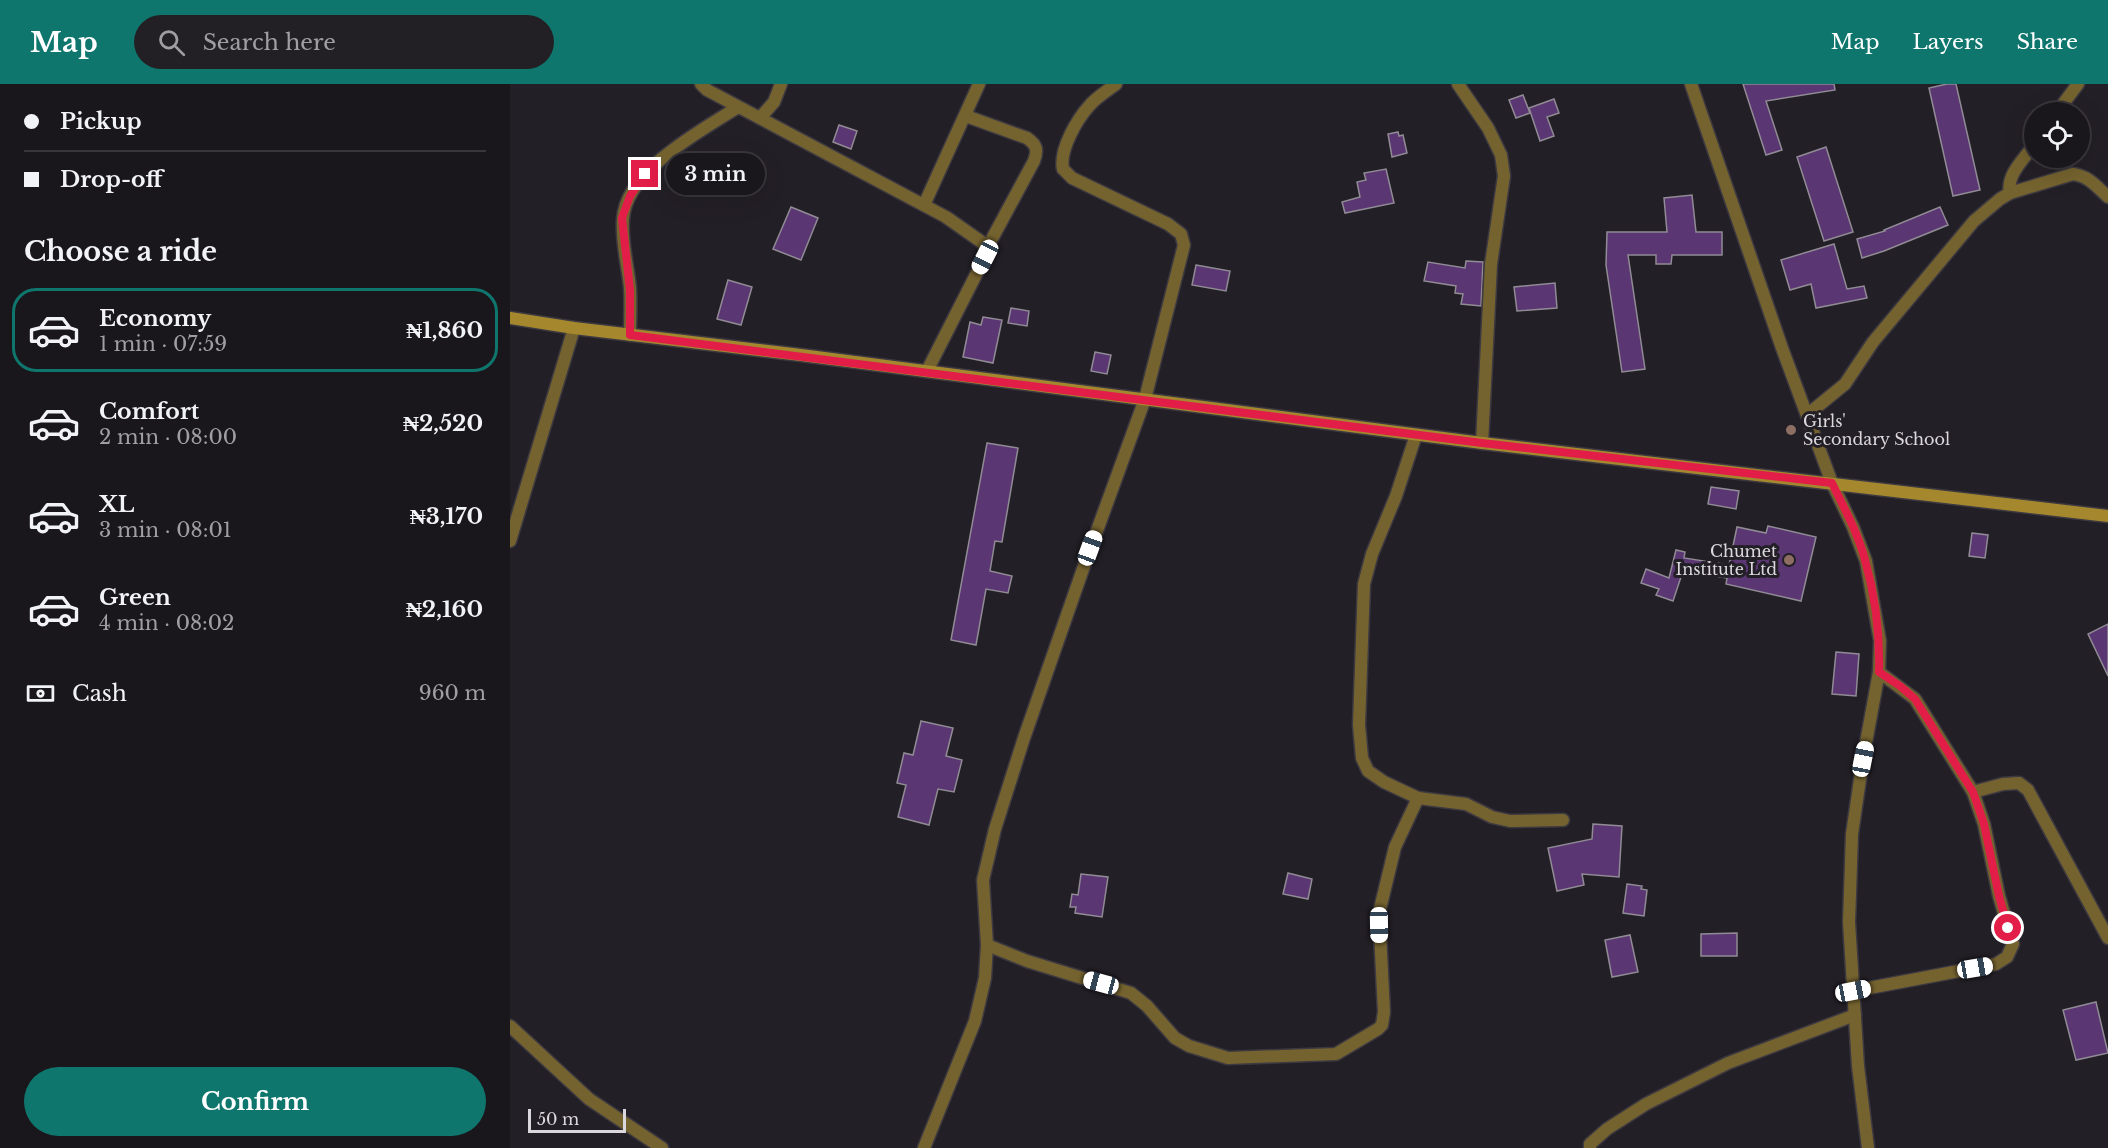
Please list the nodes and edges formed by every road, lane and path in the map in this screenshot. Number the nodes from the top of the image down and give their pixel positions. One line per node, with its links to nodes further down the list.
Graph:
1 (701, 84): 9 (street)
2 (781, 84): 11 (street)
3 (979, 84): 10 (street)
4 (1116, 84): 21 (street)
5 (1458, 84): 24 (street)
6 (1691, 84): 22 (street)
7 (2078, 84): 8 (street)
8 (2064, 102)
9 (738, 106): 11 (street); 19 (street)
10 (966, 116): 15 (street); 16 (street)
11 (760, 118): 15 (street)
12 (2024, 158): 13 (street)
13 (2010, 193): 14 (street); 22 (street)
14 (2108, 197)
15 (924, 205): 16 (street)
16 (986, 250): 20 (street)
17 (510, 318): 18 (main road)
18 (574, 328): 19 (main road); 27 (street)
19 (630, 335): 20 (main road)
20 (927, 371): 21 (main road)
21 (1145, 399): 23 (main road); 33 (street)
22 (1807, 415): 25 (street)
23 (1416, 435): 24 (main road); 30 (street)
24 (1482, 443): 25 (main road)
25 (1832, 483): 26 (main road); 28 (street)
26 (2108, 516)
27 (510, 542)
28 (1879, 672): 29 (street); 34 (street)
29 (1973, 792): 32 (street); 34 (street)
30 (1418, 798): 31 (street); 33 (street)
31 (1563, 820)
32 (2108, 938)
33 (987, 945): 38 (street)
34 (1853, 991): 35 (street)
35 (1855, 1015): 39 (street); 40 (street)
36 (510, 1026): 37 (street)
37 (662, 1148)
38 (924, 1148)
39 (1590, 1148)
40 (1868, 1148)

